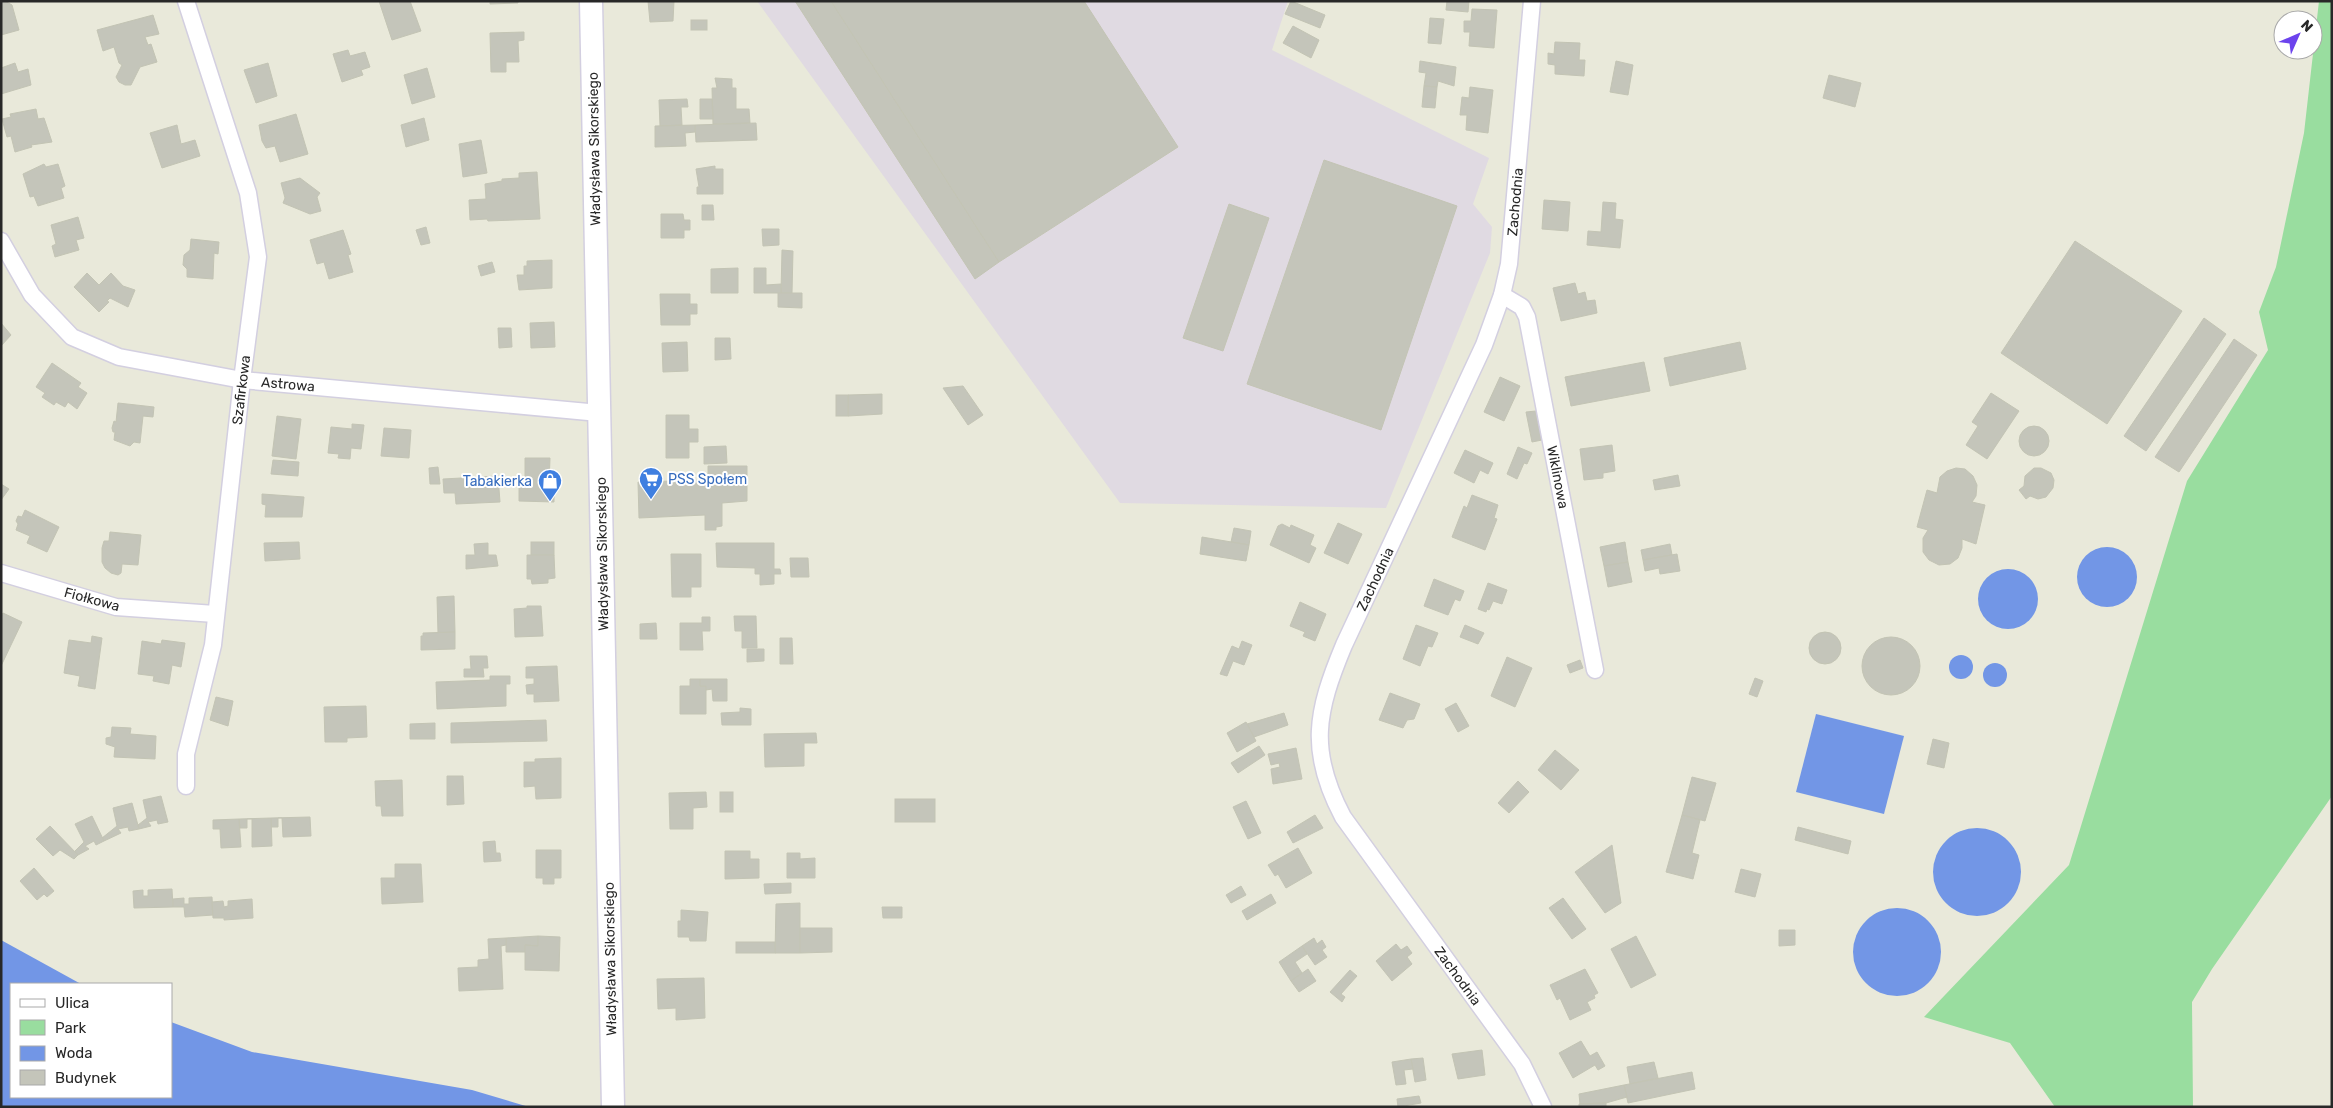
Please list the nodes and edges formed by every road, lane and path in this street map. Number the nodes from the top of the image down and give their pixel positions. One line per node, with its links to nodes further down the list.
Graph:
1 (186, 1): 6 (street, Szafirkowa)
2 (591, 1): 7 (main road, Władysława Sikorskiego)
3 (1532, 1): 5 (street, Zachodnia)
4 (1, 241): 6 (street, Astrowa)
5 (1502, 295): 10 (street, Wiklinowa); 13 (street, Zachodnia)
6 (242, 380): 7 (street, Astrowa); 9 (street, Szafirkowa)
7 (599, 413): 12 (main road, Władysława Sikorskiego)
8 (1, 573): 9 (street, Fiołkowa)
9 (215, 614): 11 (street, Szafirkowa)
10 (1595, 670)
11 (186, 786)
12 (613, 1107)
13 (1544, 1107)

